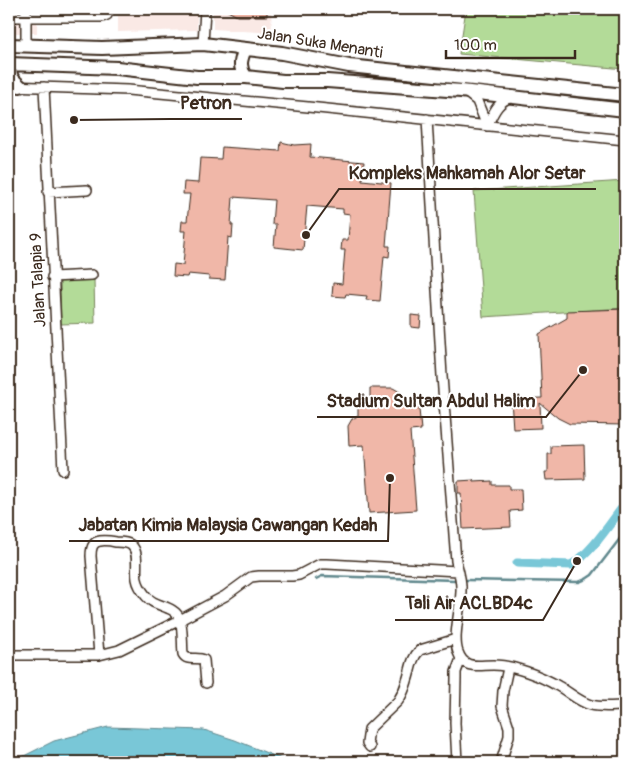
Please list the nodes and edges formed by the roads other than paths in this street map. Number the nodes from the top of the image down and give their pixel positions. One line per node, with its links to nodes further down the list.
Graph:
1 (205, 9): 5 (street)
2 (109, 10): 3 (street)
3 (26, 13): 4 (street); 7 (street)
4 (9, 17)
5 (204, 44): 7 (main road, Jalan Suka Menanti); 8 (main road, Jalan Suka Menanti)
6 (9, 46): 7 (main road, Jalan Suka Menanti)
7 (26, 46)
8 (245, 48): 10 (main road); 14 (main road, Jalan Suka Menanti)
9 (10, 64): 10 (main road, Jalan Suka Menanti); 11 (main road)
10 (246, 77): 13 (main road, Jalan Suka Menanti)
11 (15, 86): 12 (street)
12 (44, 87): 17 (street); 21 (street, Jalan Talapia 9)
13 (461, 91): 15 (main road, Jalan Suka Menanti); 18 (street)
14 (625, 95)
15 (514, 96): 16 (main road, Jalan Suka Menanti); 18 (street)
16 (625, 110)
17 (427, 119): 18 (street); 25 (street)
18 (487, 126): 19 (street)
19 (625, 140)
20 (87, 190): 21 (street)
21 (48, 192): 23 (street, Jalan Talapia 9)
22 (92, 275): 23 (street)
23 (52, 277): 24 (street, Jalan Talapia 9)
24 (62, 470)
25 (458, 570): 26 (street); 27 (street)
26 (180, 620): 29 (street); 29 (street); 32 (street)
27 (456, 639): 30 (street); 34 (street)
28 (9, 655): 29 (street)
29 (99, 655)
30 (462, 659): 31 (street); 35 (street)
31 (508, 668): 33 (street); 36 (street)
32 (206, 683)
33 (625, 706)
34 (370, 747)
35 (457, 762)
36 (500, 762)

